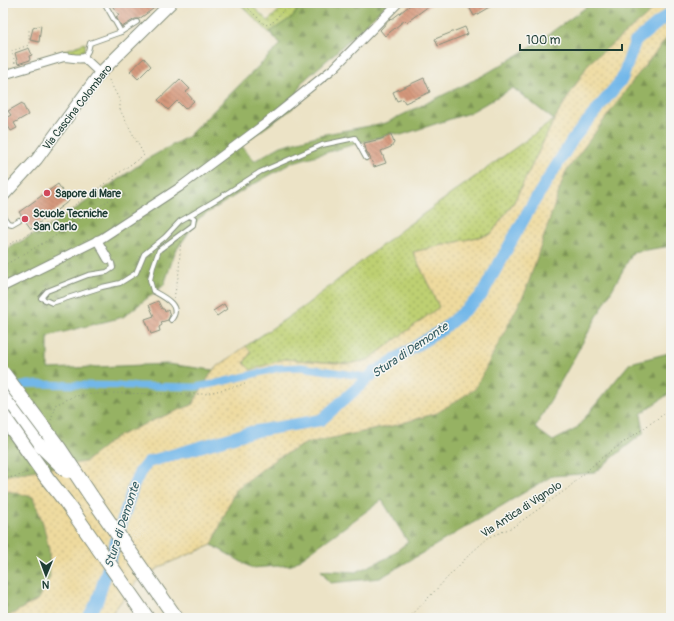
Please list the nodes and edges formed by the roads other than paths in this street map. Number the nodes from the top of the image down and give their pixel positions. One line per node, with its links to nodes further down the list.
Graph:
1 (171, 3): 7 (main road, Via Cascina Colombaro)
2 (398, 3): 14 (street)
3 (105, 4): 5 (lane)
4 (137, 22): 5 (lane)
5 (121, 32): 6 (lane)
6 (84, 58): 7 (street); 8 (street)
7 (100, 73): 10 (main road, Via Cascina Colombaro)
8 (3, 75)
9 (366, 158): 12 (lane)
10 (3, 196)
11 (3, 216): 13 (lane)
12 (189, 216): 15 (lane); 17 (lane)
13 (19, 220)
14 (99, 243): 15 (street); 16 (street)
15 (108, 259)
16 (3, 287)
17 (171, 320)
18 (3, 373): 22 (highway, bridge)
19 (3, 393): 21 (highway)
20 (3, 416): 23 (highway, bridge)
21 (41, 446): 22 (highway, bridge); 23 (highway, bridge)
22 (92, 496): 25 (highway)
23 (66, 502): 24 (highway)
24 (147, 618)
25 (176, 618)

